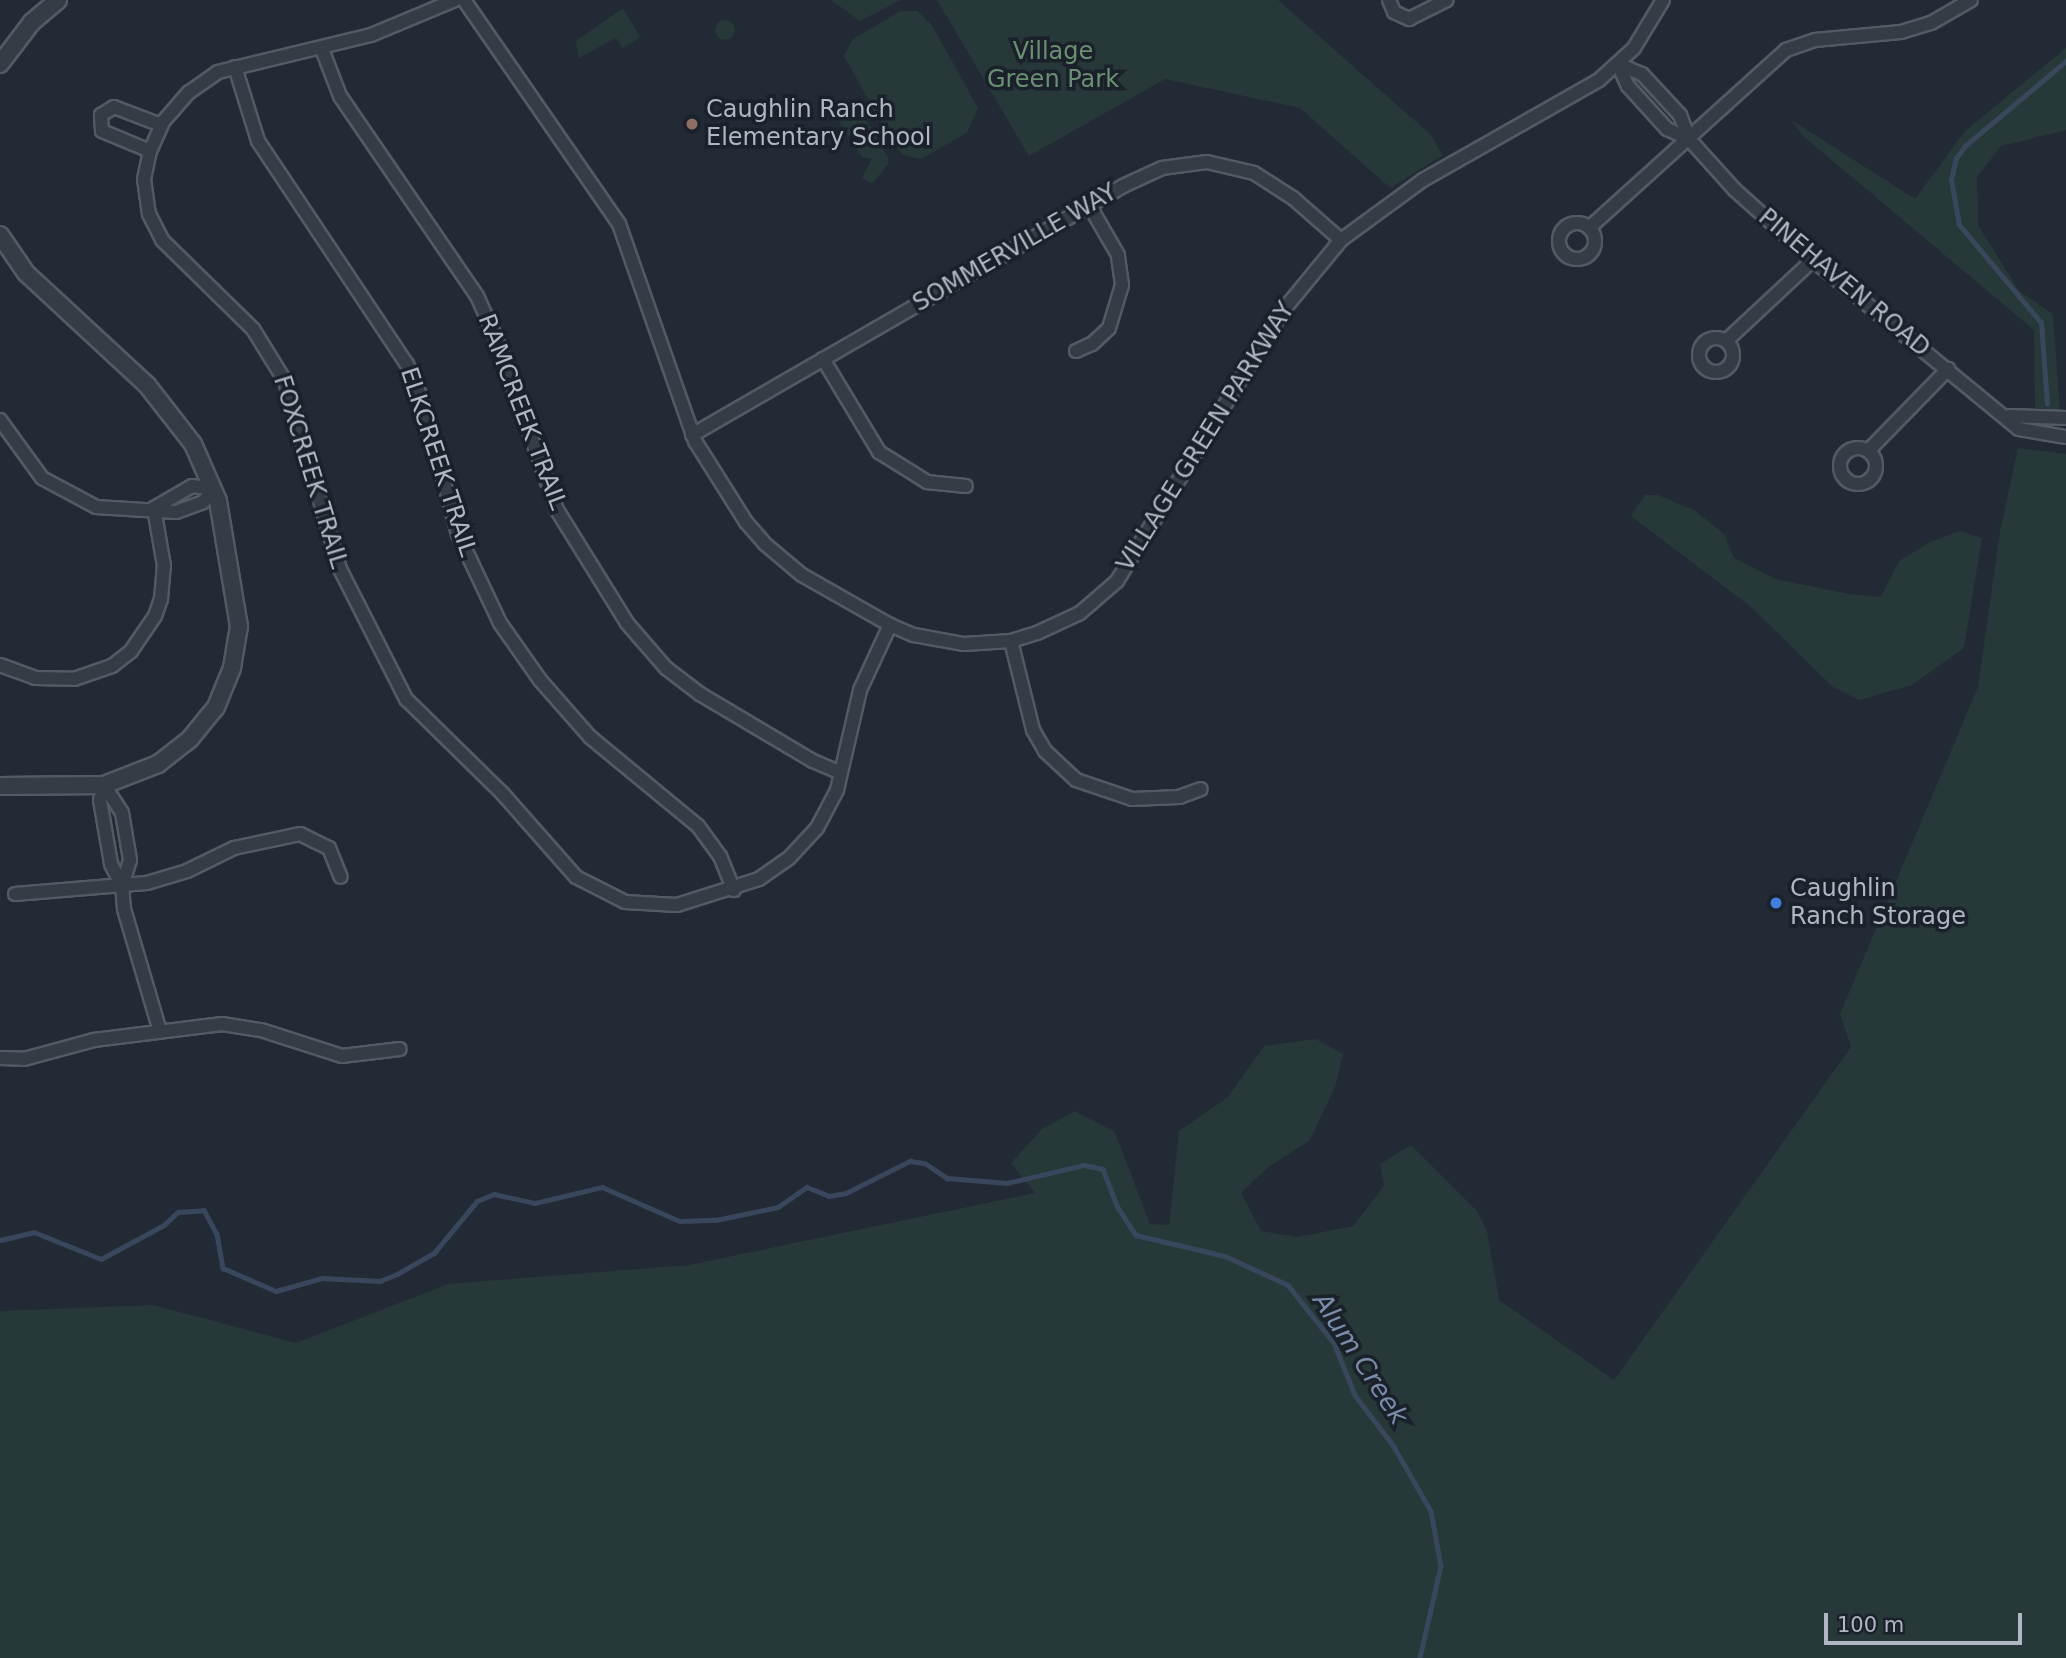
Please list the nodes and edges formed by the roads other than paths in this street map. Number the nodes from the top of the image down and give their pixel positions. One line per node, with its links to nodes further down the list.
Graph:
1 (58, 0): 9 (street)
2 (455, 0): 8 (street, FOXCREEK TRAIL)
3 (464, 0): 27 (street, VILLAGE GREEN PARKWAY)
4 (1389, 0): 5 (street)
5 (1447, 0)
6 (1663, 0): 10 (street, VILLAGE GREEN PARKWAY)
7 (1970, 0): 13 (street)
8 (321, 49): 11 (street, FOXCREEK TRAIL); 36 (street, RAMCREEK TRAIL)
9 (0, 64)
10 (1618, 64): 13 (street, PINEHAVEN ROAD); 13 (street, PINEHAVEN ROAD); 18 (street, VILLAGE GREEN PARKWAY)
11 (235, 66): 12 (street, FOXCREEK TRAIL); 42 (street, ELKCREEK TRAIL)
12 (161, 125): 14 (street, FOXCREEK TRAIL); 14 (street)
13 (1689, 139): 16 (street); 19 (street, PINEHAVEN ROAD)
14 (150, 151): 42 (street, FOXCREEK TRAIL)
15 (1089, 205): 18 (street, SOMMERVILLE WAY); 21 (street); 22 (street, SOMMERVILLE WAY)
16 (1589, 228)
17 (0, 235): 31 (street)
18 (1340, 240): 34 (street, VILLAGE GREEN PARKWAY)
19 (1814, 260): 20 (street); 23 (street, PINEHAVEN ROAD)
20 (1726, 341)
21 (1076, 351)
22 (823, 359): 27 (street, SOMMERVILLE WAY); 30 (street)
23 (1948, 369): 24 (street, PINEHAVEN ROAD); 29 (street)
24 (2009, 416): 25 (street); 28 (street, PINEHAVEN ROAD)
25 (2066, 418)
26 (0, 420): 32 (street)
27 (692, 435): 33 (street, VILLAGE GREEN PARKWAY)
28 (2066, 437)
29 (1868, 451)
30 (966, 486)
31 (214, 489): 32 (street); 32 (street); 37 (street)
32 (154, 508): 35 (street)
33 (890, 625): 34 (street, VILLAGE GREEN PARKWAY); 36 (street, FOXCREEK TRAIL)
34 (1011, 641): 39 (street)
35 (0, 665)
36 (841, 773): 42 (street, FOXCREEK TRAIL)
37 (104, 785): 38 (street); 41 (street); 41 (street)
38 (0, 786)
39 (1201, 789)
40 (341, 877): 41 (street)
41 (122, 887): 43 (street); 44 (street)
42 (734, 890)
43 (15, 894)
44 (160, 1031): 45 (street); 46 (street)
45 (400, 1049)
46 (0, 1058)

